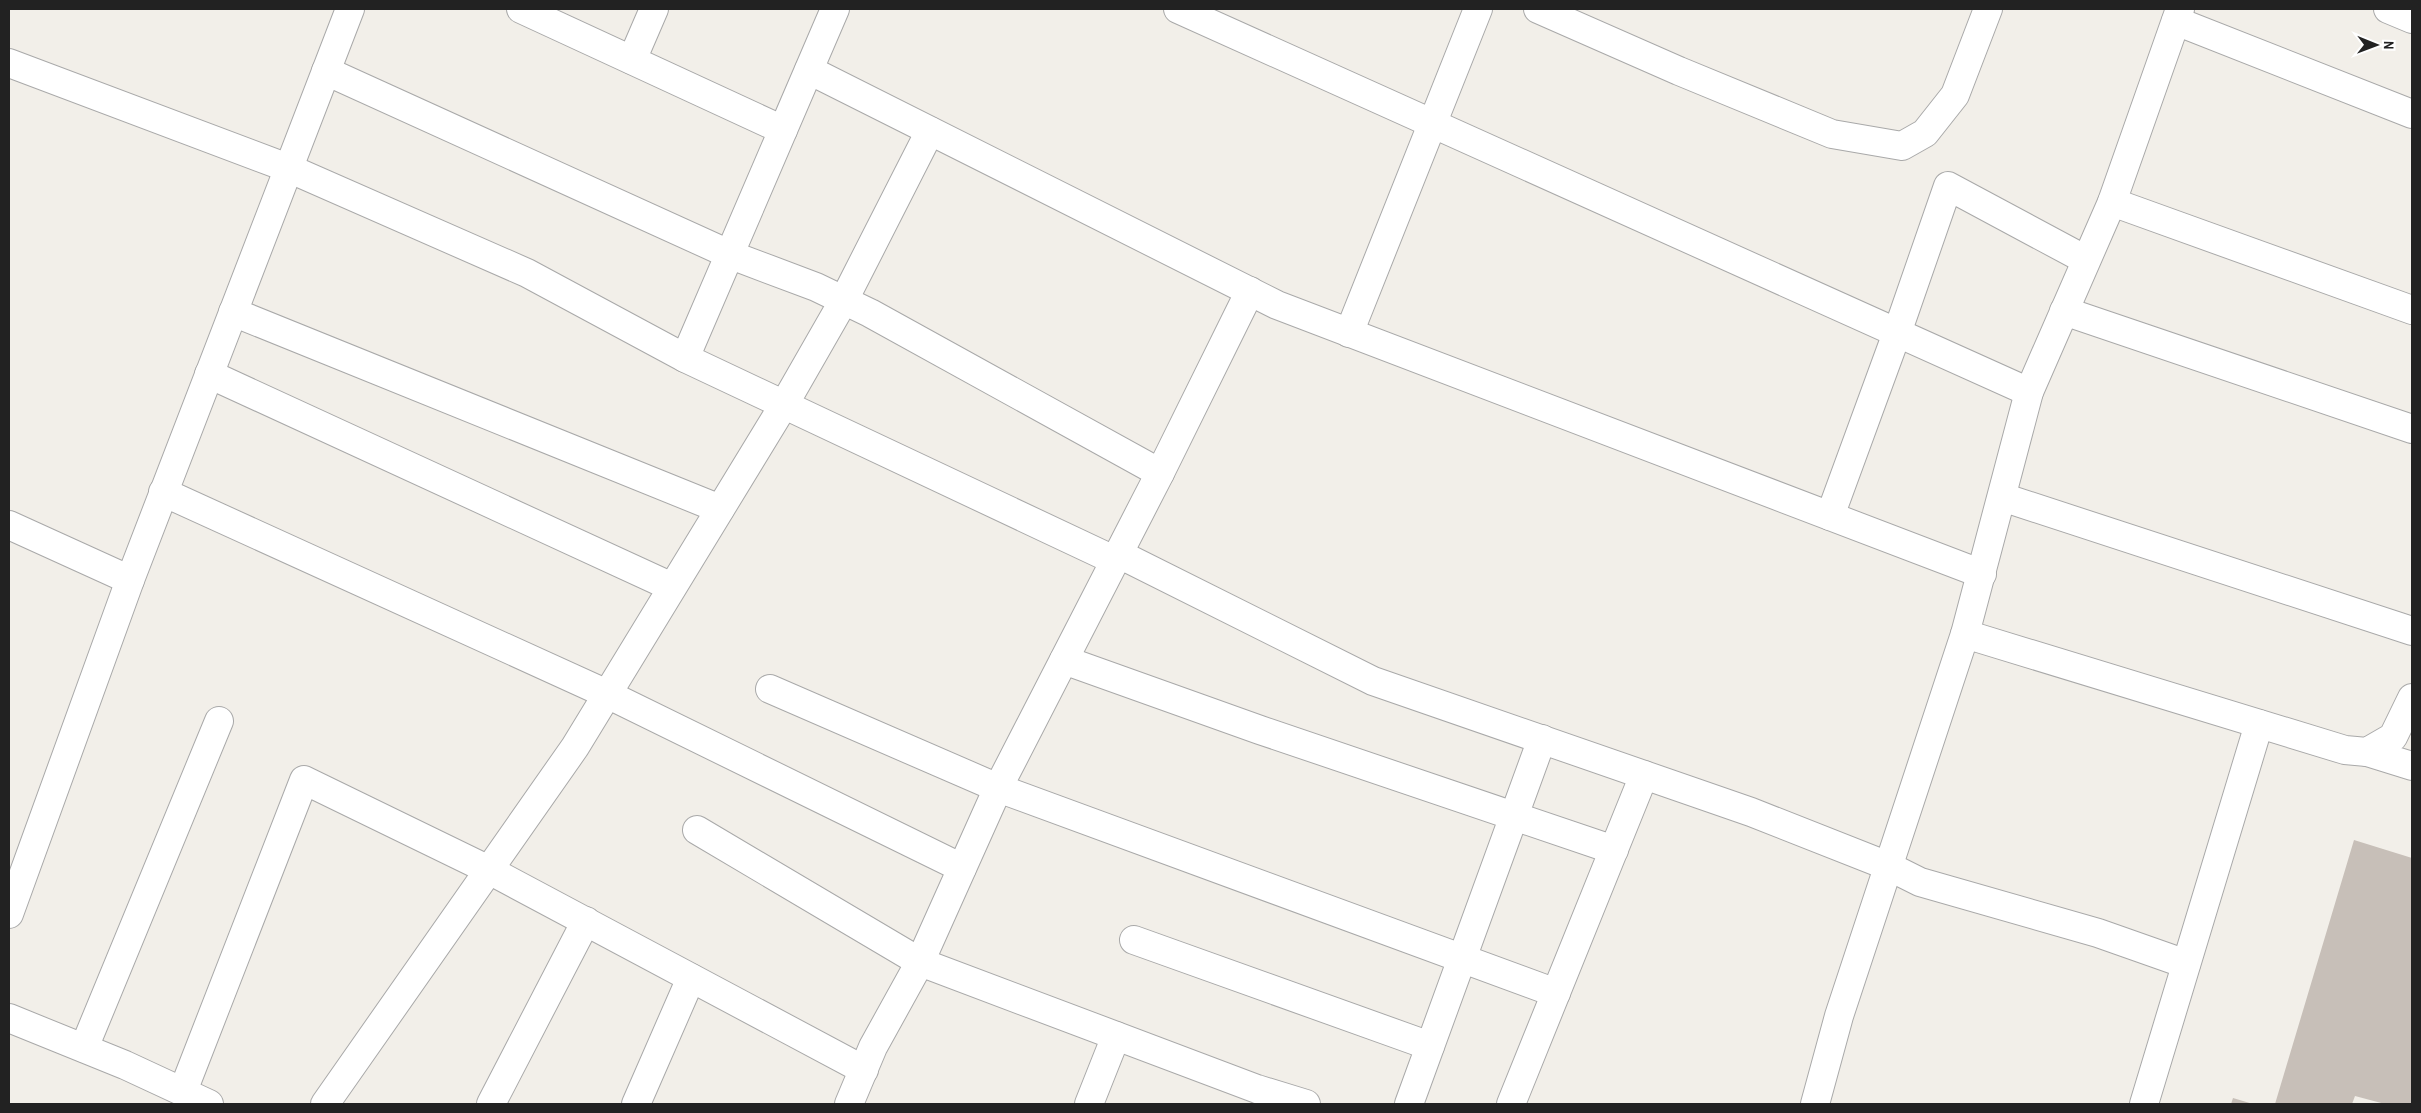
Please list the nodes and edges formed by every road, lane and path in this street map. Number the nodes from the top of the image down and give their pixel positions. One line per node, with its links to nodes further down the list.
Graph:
1 (350, 9): 14 (street)
2 (521, 9): 12 (street)
3 (654, 9): 12 (street)
4 (835, 9): 13 (street)
5 (1178, 9): 17 (street)
6 (1478, 9): 17 (street)
7 (1538, 9): 8 (street)
8 (1988, 9)
9 (2388, 9): 11 (street)
10 (2178, 15): 16 (street); 21 (street)
11 (2412, 19)
12 (632, 60): 18 (street)
13 (809, 70): 18 (street); 19 (street)
14 (326, 71): 20 (street); 22 (street)
15 (12, 72): 20 (street)
16 (2412, 114)
17 (1432, 124): 29 (street); 30 (street)
18 (783, 130): 22 (street)
19 (930, 131): 24 (street); 25 (street)
20 (288, 168): 28 (street); 31 (street)
21 (2112, 202): 23 (street); 26 (street)
22 (731, 255): 25 (street); 31 (street)
23 (2086, 260): 27 (street); 30 (street)
24 (1250, 291): 29 (street); 36 (street)
25 (844, 300): 34 (street); 36 (street)
26 (2412, 310)
27 (2064, 311): 33 (street); 35 (street)
28 (233, 312): 32 (street); 39 (street)
29 (1350, 333): 40 (street)
30 (1898, 333): 33 (street); 40 (street)
31 (685, 358): 34 (street)
32 (209, 374): 37 (street); 45 (street)
33 (2029, 392): 38 (street)
34 (785, 403): 39 (street); 42 (street)
35 (2412, 429)
36 (1160, 473): 42 (street)
37 (163, 492): 44 (street); 50 (street)
38 (2002, 497): 43 (street); 46 (street)
39 (720, 509): 45 (street)
40 (1830, 516): 43 (street)
41 (9, 525): 44 (street)
42 (1118, 557): 48 (street); 54 (street)
43 (1982, 574): 47 (street)
44 (130, 580): 65 (street)
45 (672, 587): 50 (street)
46 (2412, 631)
47 (1965, 634): 53 (street); 62 (street)
48 (1064, 660): 58 (street); 59 (street)
49 (770, 689): 58 (street)
50 (607, 694): 63 (street); 64 (street)
51 (2412, 698): 55 (street)
52 (219, 721): 76 (street)
53 (2259, 724): 55 (street); 70 (street)
54 (1542, 739): 57 (street); 59 (street)
55 (2367, 752): 56 (street)
56 (2412, 766)
57 (1644, 775): 61 (street); 62 (street)
58 (998, 788): 63 (street); 68 (street)
59 (1515, 816): 61 (street); 68 (street)
60 (697, 830): 69 (street)
61 (1614, 850): 72 (street)
62 (1888, 866): 70 (street); 88 (street)
63 (962, 868): 69 (street)
64 (489, 870): 66 (street); 78 (street); 80 (street)
65 (9, 914)
66 (586, 921): 71 (street); 81 (street)
67 (1134, 940): 75 (street)
68 (1461, 958): 72 (street); 75 (street)
69 (920, 962): 74 (street); 77 (street)
70 (2186, 964): 89 (street)
71 (691, 978): 77 (street); 82 (street)
72 (1556, 993): 87 (street)
73 (9, 1018): 76 (street)
74 (1116, 1036): 84 (street); 85 (street)
75 (1430, 1046): 86 (street)
76 (84, 1048): 78 (street)
77 (864, 1070): 83 (street)
78 (183, 1091): 79 (street)
79 (209, 1104)
80 (325, 1104)
81 (490, 1104)
82 (636, 1104)
83 (849, 1104)
84 (1089, 1104)
85 (1306, 1104)
86 (1409, 1104)
87 (1511, 1104)
88 (1815, 1104)
89 (2144, 1104)

